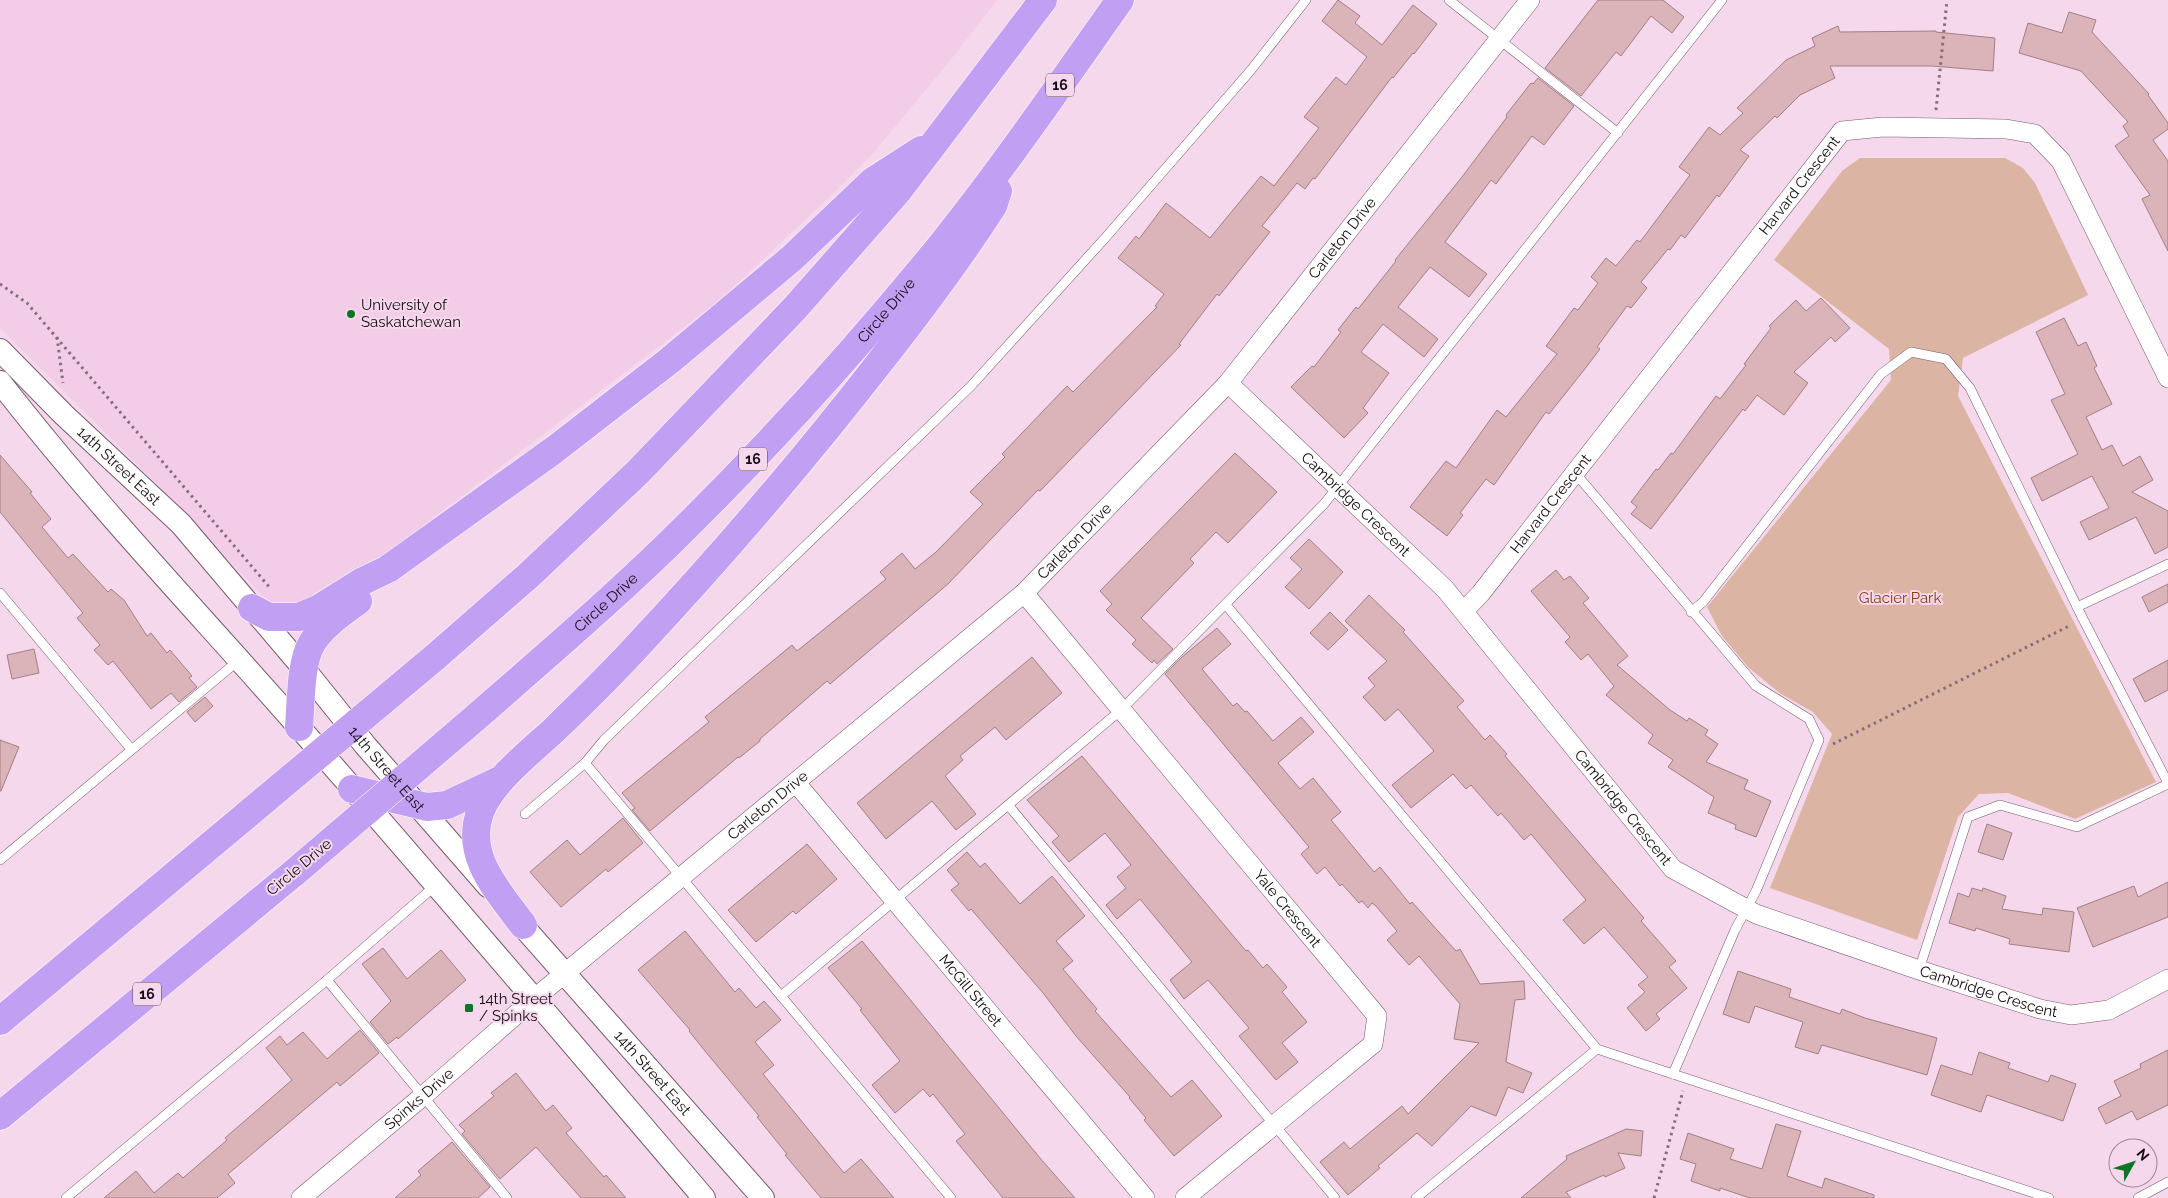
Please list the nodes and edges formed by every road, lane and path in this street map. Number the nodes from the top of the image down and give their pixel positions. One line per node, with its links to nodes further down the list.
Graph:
1 (1043, 0): 11 (highway)
2 (1120, 0): 12 (highway, Circle Drive / 16)
3 (1306, 0): 37 (lane)
4 (1450, 0): 8 (lane)
5 (1530, 0): 8 (street, Carleton Drive)
6 (1722, 0): 10 (lane)
7 (1947, 0): 9 (path)
8 (1499, 40): 10 (lane); 17 (street, Carleton Drive)
9 (1936, 107)
10 (1618, 133): 20 (lane)
11 (938, 140): 22 (highway); 57 (highway, bridge)
12 (1000, 169): 38 (highway); 61 (highway, Circle Drive / 16, bridge)
13 (0, 284): 18 (path)
14 (0, 350): 27 (street, 14th Street East)
15 (2168, 378): 19 (street, Harvard Crescent)
16 (0, 382): 31 (street)
17 (1228, 383): 20 (street, Cambridge Crescent); 24 (street, Carleton Drive)
18 (64, 388)
19 (1576, 474): 28 (street, Harvard Crescent); 29 (lane)
20 (1337, 489): 25 (lane); 28 (street, Cambridge Crescent)
21 (2168, 564): 26 (lane)
22 (388, 569): 27 (highway); 32 (highway)
23 (0, 593): 36 (lane)
24 (1024, 593): 33 (street, Yale Crescent); 39 (street, Carleton Drive)
25 (1226, 604): 33 (lane); 58 (lane)
26 (2077, 607): 29 (lane); 30 (lane)
27 (252, 608): 32 (street, 14th Street East)
28 (1464, 611): 49 (street, Cambridge Crescent)
29 (1691, 612): 49 (lane)
30 (2083, 619): 35 (path); 40 (lane)
31 (239, 660): 34 (street); 36 (lane)
32 (304, 669): 34 (highway); 42 (street, 14th Street East)
33 (1121, 710): 43 (lane); 62 (street, Yale Crescent)
34 (299, 727): 41 (street)
35 (1831, 745)
36 (131, 749): 45 (lane)
37 (585, 763): 44 (lane); 46 (lane)
38 (502, 780): 42 (highway); 50 (highway)
39 (796, 783): 46 (street, Carleton Drive); 48 (street, McGill Street)
40 (2168, 784): 51 (lane)
41 (352, 789): 42 (highway); 47 (street)
42 (414, 802): 50 (street, 14th Street East)
43 (1009, 806): 48 (lane); 62 (lane)
44 (525, 814)
45 (0, 860)
46 (683, 877): 52 (street, Carleton Drive); 55 (lane)
47 (435, 886): 54 (lane); 56 (street)
48 (895, 900): 55 (lane); 70 (street, McGill Street)
49 (1746, 910): 51 (street, Cambridge Crescent); 59 (lane)
50 (523, 925): 52 (street, 14th Street East)
51 (1919, 970): 53 (street, Cambridge Crescent)
52 (565, 973): 56 (street, Carleton Drive); 68 (street, 14th Street East)
53 (2168, 979)
54 (327, 980): 60 (lane); 64 (lane)
55 (781, 996): 69 (lane)
56 (534, 998): 60 (street, Spinks Drive); 67 (street)
57 (0, 1021)
58 (1597, 1049): 59 (lane); 73 (lane)
59 (1673, 1074): 74 (lane)
60 (423, 1096): 65 (street, Spinks Drive); 66 (lane)
61 (0, 1116)
62 (1273, 1125): 71 (street, Yale Crescent); 72 (lane)
63 (2168, 1182): 75 (lane)
64 (66, 1198)
65 (301, 1198)
66 (507, 1198)
67 (704, 1198)
68 (762, 1198)
69 (951, 1198)
70 (1145, 1198)
71 (1185, 1198)
72 (1335, 1198)
73 (1416, 1198)
74 (2049, 1198)
75 (2138, 1198)

